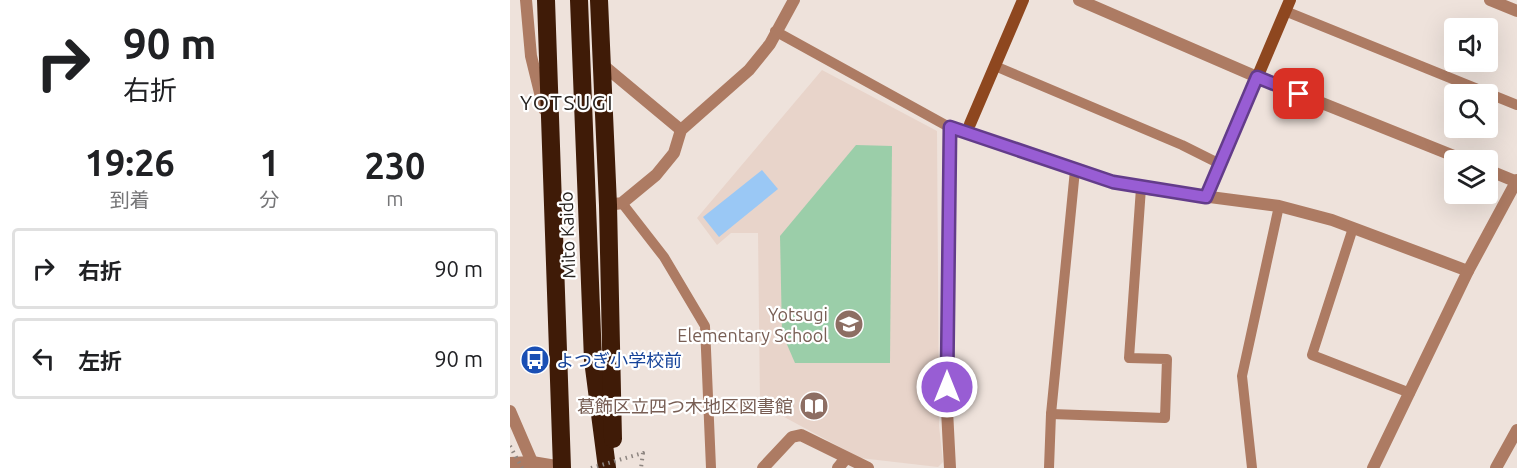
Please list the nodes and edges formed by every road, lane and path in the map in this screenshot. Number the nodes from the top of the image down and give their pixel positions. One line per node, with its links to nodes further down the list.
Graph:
1 (526, 0): 19 (street)
2 (546, 0): 19 (highway, Mito Kaido)
3 (579, 0): 41 (highway, Mito Kaido)
4 (599, 0): 12 (highway)
5 (794, 0): 11 (street)
6 (1023, 0): 13 (street)
7 (1078, 0): 14 (street)
8 (1490, 0): 10 (street)
9 (1287, 5): 14 (street); 15 (lane)
10 (1517, 11)
11 (775, 32): 16 (lane); 18 (street)
12 (603, 65): 18 (street); 27 (highway)
13 (995, 66): 17 (street); 21 (lane)
14 (1257, 77): 20 (street); 21 (street)
15 (1517, 105)
16 (950, 127): 17 (street); 47 (street)
17 (968, 128): 22 (street)
18 (681, 130): 27 (street)
19 (549, 131): 39 (highway, Mito Kaido)
20 (1444, 152)
21 (1220, 164): 26 (street)
22 (1075, 170): 25 (street); 33 (lane)
23 (1498, 174): 24 (street)
24 (1517, 181): 30 (street)
25 (1141, 189): 26 (street); 33 (lane)
26 (1208, 194): 28 (street)
27 (615, 204): 42 (highway); 44 (lane)
28 (1278, 206): 29 (street); 49 (lane)
29 (1353, 228): 30 (street); 31 (lane)
30 (1468, 271): 31 (street)
31 (1410, 393): 50 (street)
32 (510, 411): 38 (street)
33 (1051, 414): 48 (lane)
34 (1517, 430): 51 (street)
35 (510, 446): 38 (path, bridge)
36 (510, 463): 38 (street)
37 (842, 463): 45 (street); 46 (street)
38 (527, 465): 39 (street)
39 (562, 467)
40 (591, 468): 43 (path, bridge)
41 (607, 468)
42 (613, 468)
43 (641, 468)
44 (711, 468)
45 (763, 468)
46 (868, 468)
47 (950, 468)
48 (1049, 468)
49 (1252, 468)
50 (1373, 468)
51 (1496, 468)

